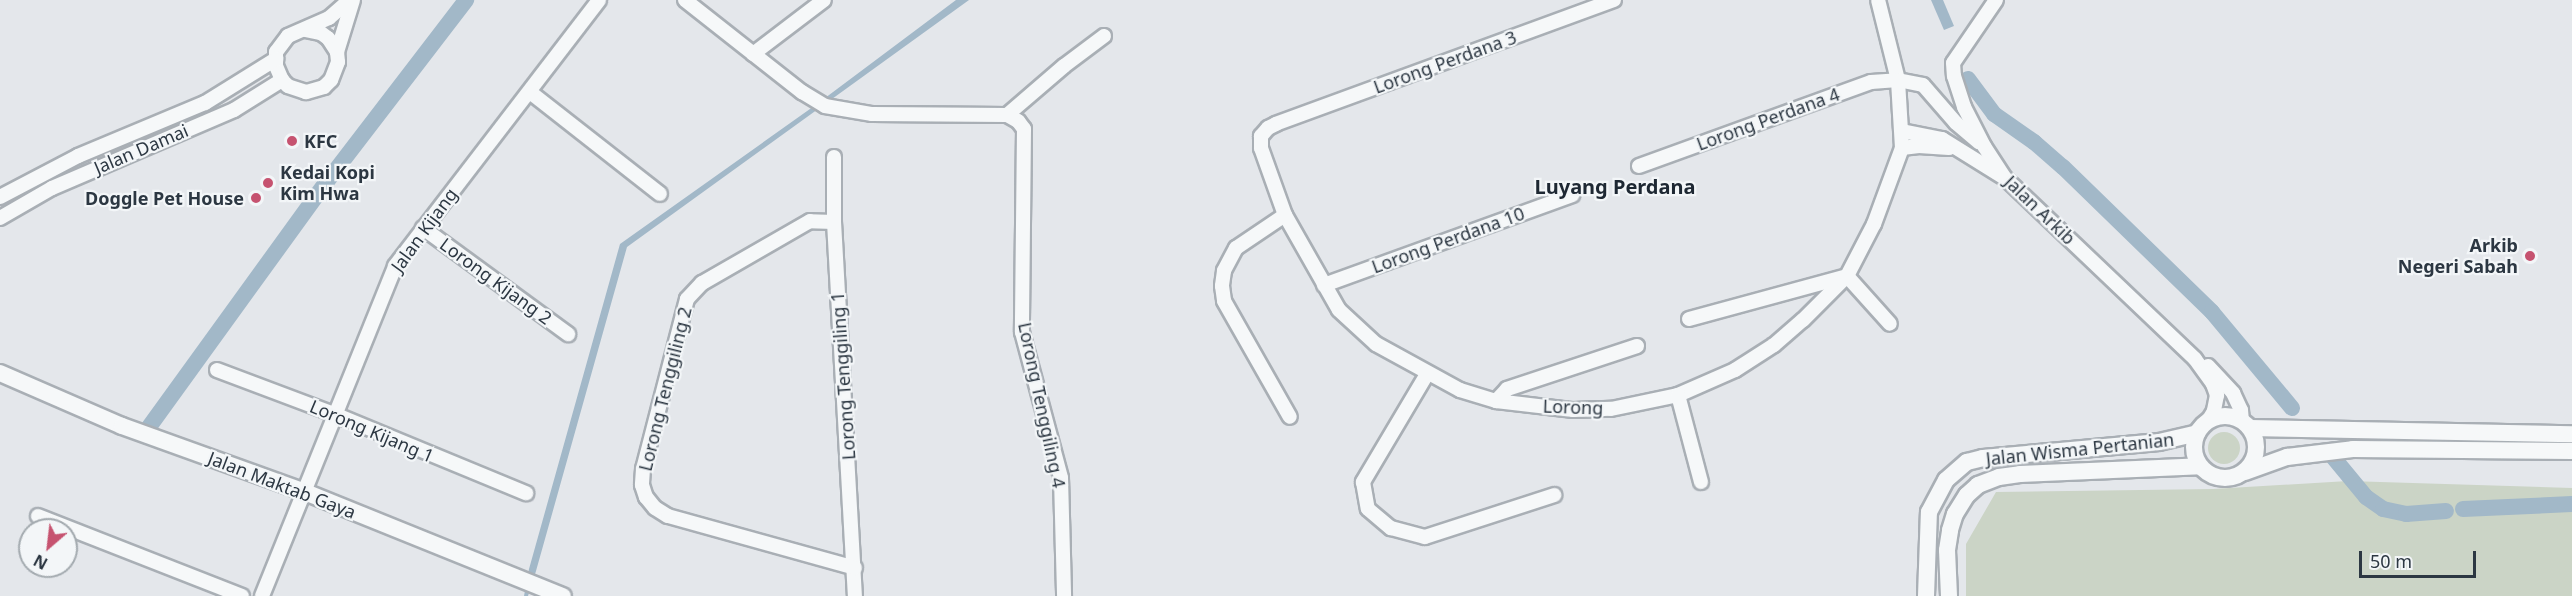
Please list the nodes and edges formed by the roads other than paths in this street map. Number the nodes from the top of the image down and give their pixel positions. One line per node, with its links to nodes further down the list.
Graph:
1 (352, 0): 8 (street); 10 (street)
2 (599, 0): 15 (street, Jalan Kijang)
3 (685, 0): 11 (street)
4 (824, 0): 11 (street)
5 (1614, 0): 17 (street, Lorong Perdana 3)
6 (1878, 0): 14 (street, Lorong)
7 (1996, 0): 19 (street, Jalan Arkib)
8 (305, 30): 10 (street); 12 (street)
9 (1104, 36): 16 (street)
10 (337, 52): 13 (street)
11 (753, 54): 16 (street)
12 (276, 59): 13 (street); 27 (street, Jalan Damai)
13 (282, 80): 29 (street, Jalan Damai)
14 (1898, 80): 18 (street, Lorong); 19 (street); 23 (street, Lorong Perdana 4)
15 (530, 92): 25 (street); 31 (street, Jalan Kijang)
16 (1007, 114): 62 (street, Lorong Tenggiling 4)
17 (1276, 124): 28 (street, Lorong)
18 (1902, 130): 20 (street, Lorong); 21 (street)
19 (1984, 146): 24 (street, Jalan Arkib)
20 (1902, 148): 21 (street); 32 (street, Lorong)
21 (1958, 150): 24 (street)
22 (834, 157): 30 (street, Lorong Tenggiling 1)
23 (1639, 166)
24 (2005, 178): 38 (street, Jalan Arkib)
25 (660, 194)
26 (1572, 195): 33 (street, Lorong Perdana 10)
27 (0, 197)
28 (1285, 215): 33 (street, Lorong); 45 (street)
29 (0, 218)
30 (834, 222): 57 (street, Lorong Tenggiling 1); 57 (street, Lorong Tenggiling 2)
31 (423, 228): 36 (street, Lorong Kijang 2); 44 (street, Jalan Kijang)
32 (1847, 276): 34 (street); 35 (street); 42 (street, Lorong)
33 (1324, 285): 41 (street, Lorong)
34 (1689, 319)
35 (1890, 324)
36 (568, 334)
37 (1637, 346): 43 (street)
38 (2195, 359): 46 (street, Jalan Arkib); 47 (street, Jalan Arkib)
39 (217, 370): 44 (street, Lorong Kijang 1)
40 (0, 373): 53 (street, Jalan Maktab Gaya)
41 (1427, 374): 43 (street, Lorong); 55 (street)
42 (1678, 395): 43 (street, Lorong); 52 (street)
43 (1496, 401)
44 (334, 414): 53 (street, Jalan Kijang); 54 (street, Lorong Kijang 1)
45 (1290, 417)
46 (2246, 425): 47 (street); 48 (street); 51 (street)
47 (2202, 427): 50 (street); 63 (street, Jalan Wisma Pertanian)
48 (2572, 434)
49 (2572, 452): 51 (street)
50 (2200, 466): 51 (street); 64 (street, Jalan Wisma Pertanian)
51 (2245, 472)
52 (1701, 482)
53 (305, 492): 59 (street, Jalan Kijang); 60 (street, Jalan Maktab Gaya)
54 (525, 493)
55 (1554, 495)
56 (38, 516): 58 (street)
57 (855, 568): 61 (street, Lorong Tenggiling 1)
58 (242, 596)
59 (262, 596)
60 (563, 596)
61 (855, 596)
62 (1064, 596)
63 (1926, 596)
64 (1949, 596)

